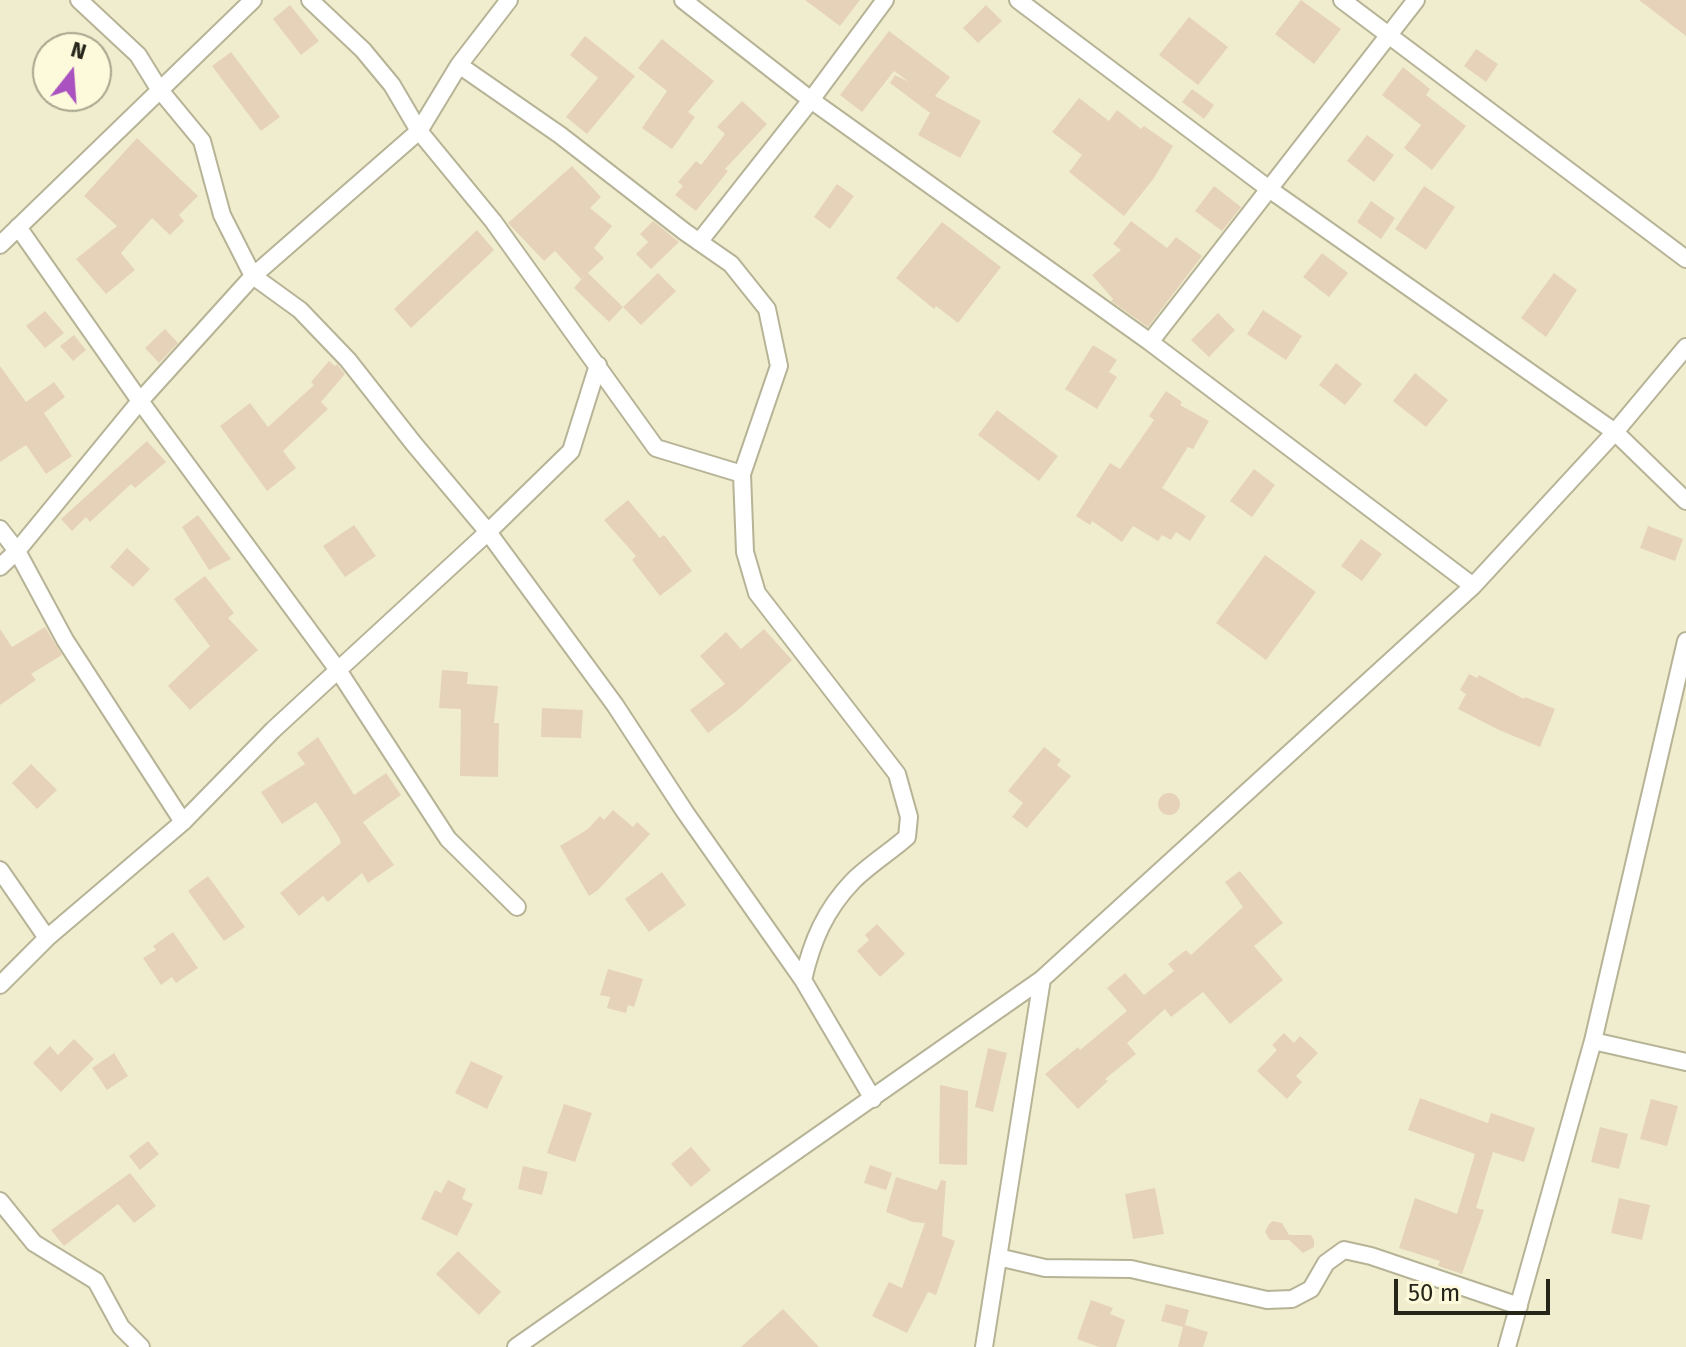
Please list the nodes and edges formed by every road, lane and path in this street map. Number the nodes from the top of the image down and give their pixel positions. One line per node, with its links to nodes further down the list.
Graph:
1 (79, 0): 12 (street)
2 (253, 0): 12 (street)
3 (310, 0): 14 (street)
4 (509, 0): 11 (street)
5 (683, 0): 13 (street)
6 (885, 0): 13 (street)
7 (1018, 0): 15 (street)
8 (1342, 0): 10 (street)
9 (1416, 0): 10 (street)
10 (1389, 36): 15 (street); 19 (street)
11 (459, 65): 14 (street); 17 (street)
12 (159, 89): 16 (street); 20 (street)
13 (811, 100): 17 (street); 21 (street)
14 (419, 131): 20 (street); 23 (street)
15 (1269, 189): 21 (street); 25 (street)
16 (18, 227): 18 (street); 24 (street)
17 (699, 242): 26 (street)
18 (0, 245)
19 (1686, 259)
20 (253, 276): 24 (street); 29 (street)
21 (1150, 342): 32 (street)
22 (1686, 347): 25 (street)
23 (598, 365): 26 (street); 29 (street)
24 (140, 401): 30 (street); 34 (street)
25 (1615, 432): 27 (street); 32 (street)
26 (742, 474): 40 (street)
27 (1686, 501)
28 (0, 529): 30 (street)
29 (488, 532): 34 (street); 40 (street)
30 (17, 551): 31 (street); 35 (street)
31 (0, 567)
32 (1473, 586): 39 (street)
33 (1686, 641): 42 (street)
34 (338, 670): 35 (street); 37 (street)
35 (183, 822): 38 (street)
36 (0, 870): 38 (street)
37 (517, 907)
38 (47, 938): 41 (street)
39 (1042, 979): 44 (street); 46 (street)
40 (803, 980): 44 (street)
41 (0, 985)
42 (1593, 1041): 43 (street); 47 (street)
43 (1686, 1062)
44 (873, 1099): 49 (street)
45 (0, 1201): 48 (street)
46 (998, 1257): 47 (street); 50 (street)
47 (1519, 1306): 51 (street)
48 (141, 1347)
49 (516, 1347)
50 (984, 1347)
51 (1507, 1347)

